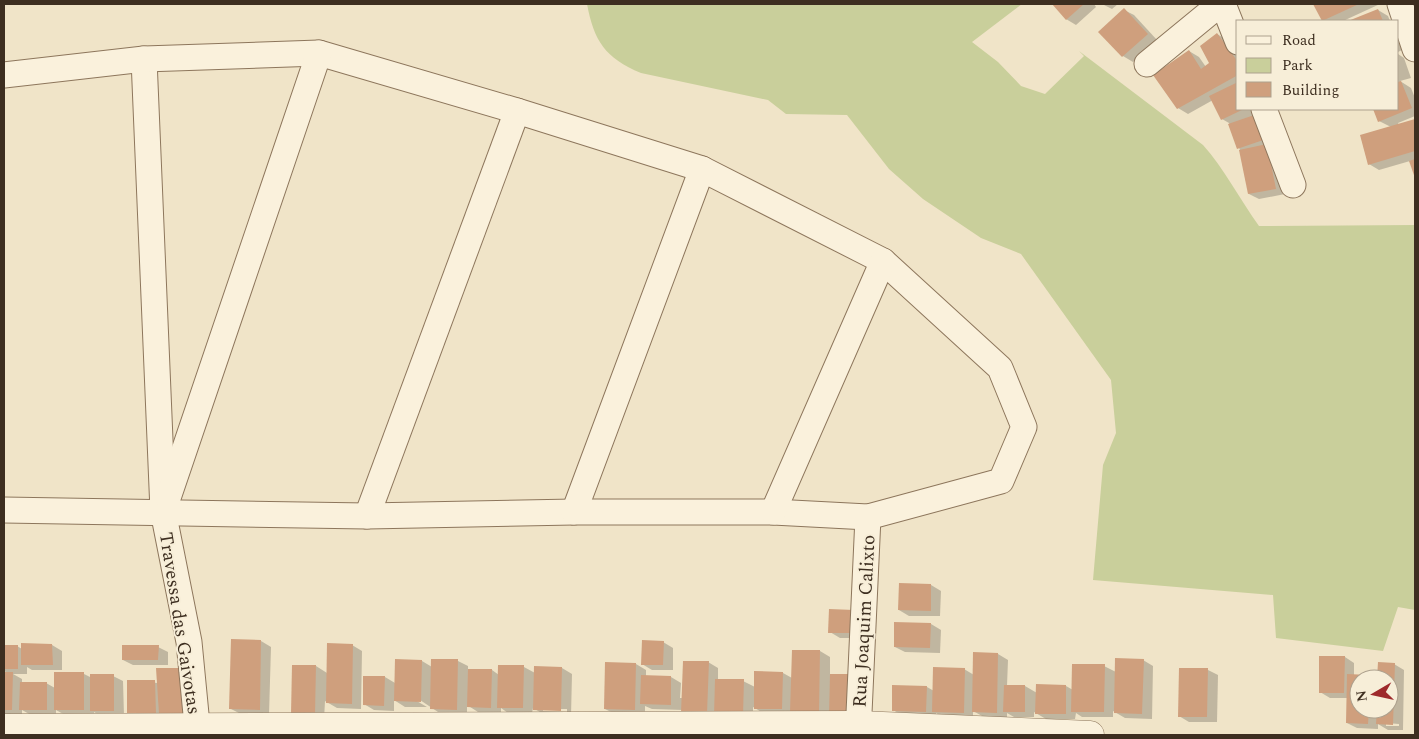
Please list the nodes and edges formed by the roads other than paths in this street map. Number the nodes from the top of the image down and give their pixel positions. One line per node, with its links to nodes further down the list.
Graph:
1 (1222, 4): 3 (street); 7 (street)
2 (1400, 4): 4 (street)
3 (1236, 37)
4 (1415, 49)
5 (320, 53): 6 (street); 10 (street); 15 (street)
6 (144, 59): 8 (street); 15 (street, Travessa das Gaivotas)
7 (1147, 64)
8 (4, 74)
9 (1264, 110): 12 (street)
10 (517, 111): 11 (street); 18 (street)
11 (702, 169): 13 (street); 16 (street)
12 (1293, 185)
13 (883, 261): 17 (street); 19 (street)
14 (4, 510): 15 (street)
15 (163, 511): 18 (street); 22 (street, Travessa das Gaivotas)
16 (574, 512): 17 (street); 18 (street)
17 (773, 512): 19 (street)
18 (367, 516)
19 (868, 517): 21 (street, Rua Joaquim Calixto)
20 (4, 728): 22 (street)
21 (858, 730): 22 (street); 23 (street)
22 (198, 732)
23 (1090, 735)

